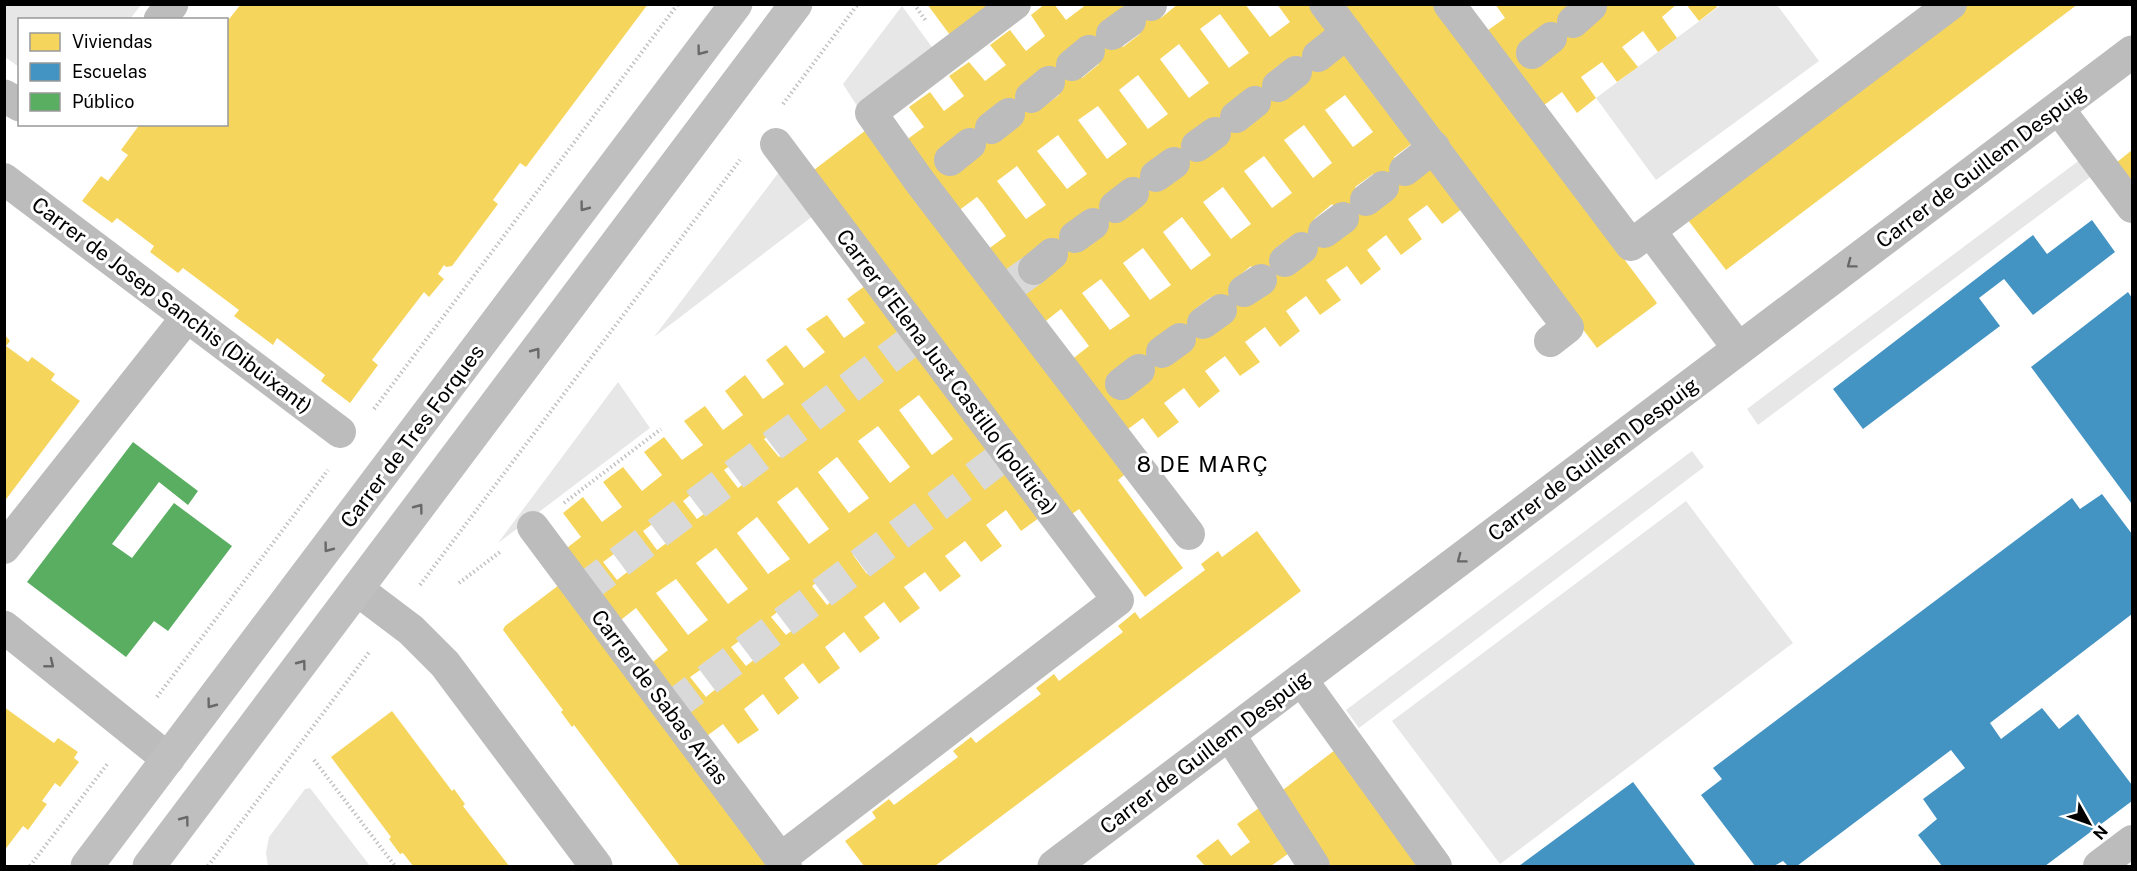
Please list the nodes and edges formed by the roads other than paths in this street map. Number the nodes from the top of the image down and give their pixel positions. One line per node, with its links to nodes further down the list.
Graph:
1 (172, 4): 8 (street)
2 (736, 4): 33 (main road, Carrer de Tres Forques, one-way to 33)
3 (796, 4): 29 (main road, one-way to 3)
4 (1014, 4): 11 (street)
5 (1325, 4): 9 (street)
6 (1449, 4): 20 (street)
7 (1951, 4): 20 (street)
8 (162, 18)
9 (1347, 33): 16 (street); 17 (street)
10 (2133, 52): 14 (street, Carrer de Guillem Despuig)
11 (1040, 90): 17 (street)
12 (4, 96): 13 (street)
13 (18, 104)
14 (2058, 108): 19 (street); 24 (street, Carrer de Guillem Despuig, one-way to 24)
15 (776, 144): 35 (street, Carrer d'Elena Just Castillo (política))
16 (1434, 147): 21 (street); 23 (street)
17 (1156, 177): 21 (street)
18 (4, 179): 22 (street, Carrer de Josep Sanchis (Dibuixant))
19 (2133, 207)
20 (1650, 231): 24 (street)
21 (1243, 292): 27 (street)
22 (187, 317): 25 (street, Carrer de Josep Sanchis (Dibuixant)); 28 (street)
23 (1550, 341)
24 (1739, 350): 31 (street, Carrer de Guillem Despuig, one-way to 31)
25 (340, 432)
26 (533, 527): 35 (street, Carrer de Sabas Arias)
27 (1189, 534)
28 (4, 548)
29 (358, 590): 37 (main road, one-way to 29); 39 (street)
30 (4, 627): 33 (street, one-way to 33)
31 (1301, 680): 32 (street, Carrer de Guillem Despuig); 41 (street)
32 (1229, 734): 36 (street); 40 (street, Carrer de Guillem Despuig)
33 (168, 759): 38 (main road, Carrer de Tres Forques)
34 (2133, 841): 42 (street)
35 (783, 863)
36 (1303, 863)
37 (153, 865)
38 (87, 867)
39 (596, 867)
40 (1054, 867)
41 (1436, 867)
42 (2099, 867)

